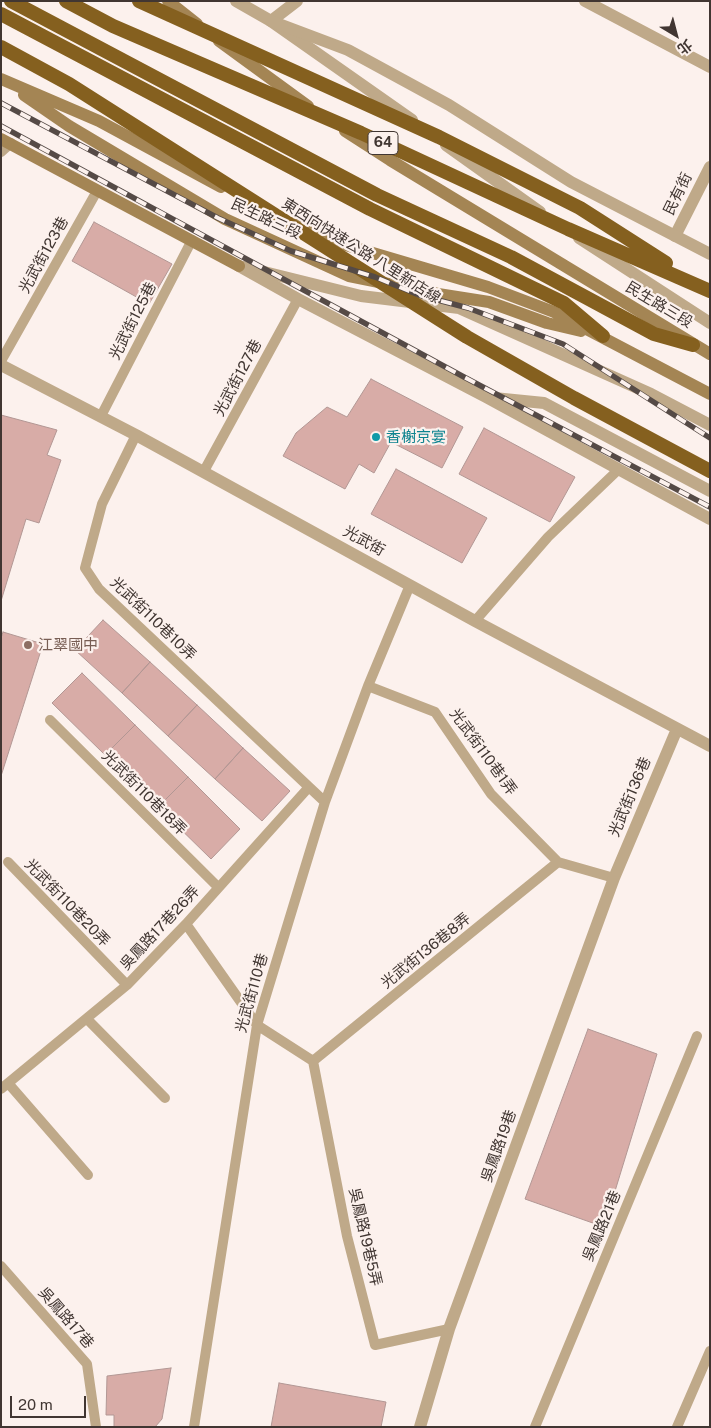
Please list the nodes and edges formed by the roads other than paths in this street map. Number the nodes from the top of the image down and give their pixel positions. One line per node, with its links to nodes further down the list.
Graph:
1 (10, 1): 24 (highway)
2 (66, 1): 20 (highway, 64)
3 (139, 1): 20 (highway)
4 (168, 1): 24 (main road, 民生路三段)
5 (236, 1): 9 (street)
6 (297, 1): 9 (street)
7 (585, 1): 11 (street)
8 (1, 14): 23 (highway)
9 (271, 22): 16 (street); 22 (street)
10 (1, 47): 34 (highway, 東西向快速公路 八里新店線)
11 (710, 67)
12 (1, 79): 23 (main road, 民生路三段); 23 (main road, 民生路三段)
13 (4, 145): 15 (main road)
14 (710, 167): 16 (street, 民有街)
15 (97, 191): 17 (main road); 26 (lane, 光武街123巷)
16 (675, 236): 18 (street)
17 (192, 240): 19 (main road); 30 (lane, 光武街125巷)
18 (710, 254)
19 (239, 266): 21 (street); 31 (street)
20 (705, 288)
21 (298, 299): 29 (street); 35 (lane, 光武街127巷)
22 (710, 323)
23 (603, 336): 28 (main road, 民生路三段)
24 (693, 345): 25 (main road, 民生路三段)
25 (710, 354)
26 (1, 361)
27 (1, 365): 30 (street, 光武街)
28 (710, 394)
29 (486, 397): 33 (street); 36 (street)
30 (101, 416): 32 (street, 光武街)
31 (710, 424)
32 (136, 435): 35 (street, 光武街); 44 (lane, 光武街110巷10弄)
33 (618, 470): 37 (street); 39 (lane)
34 (710, 471)
35 (204, 472): 38 (street, 光武街)
36 (710, 491)
37 (710, 519)
38 (410, 585): 39 (street, 光武街); 40 (lane, 光武街110巷)
39 (475, 621): 42 (street, 光武街)
40 (368, 686): 45 (lane, 光武街110巷); 47 (lane, 光武街110巷1弄)
41 (50, 720): 49 (lane, 光武街110巷18弄)
42 (677, 728): 43 (street, 光武街); 48 (street, 光武街136巷)
43 (710, 746)
44 (309, 787): 45 (lane); 49 (lane, 吳鳳路17巷26弄)
45 (325, 802): 53 (lane, 光武街110巷)
46 (8, 862): 51 (lane, 光武街110巷20弄)
47 (558, 862): 48 (lane, 光武街110巷1弄); 55 (lane, 光武街136巷8弄)
48 (614, 878): 60 (street, 吳鳳路19巷)
49 (218, 887): 50 (lane, 吳鳳路17巷26弄)
50 (186, 924): 51 (lane, 吳鳳路17巷26弄); 53 (lane)
51 (127, 985): 52 (lane, 吳鳳路17巷26弄)
52 (86, 1019): 56 (lane, 吳鳳路17巷26弄); 57 (lane)
53 (257, 1025): 55 (lane); 63 (lane, 光武街110巷)
54 (697, 1036): 65 (lane, 吳鳳路21巷)
55 (313, 1061): 60 (lane, 吳鳳路19巷5弄)
56 (5, 1086): 58 (lane)
57 (165, 1098)
58 (88, 1175)
59 (1, 1266): 62 (lane, 吳鳳路17巷)
60 (449, 1328): 64 (street, 吳鳳路19巷)
61 (710, 1351): 66 (lane)
62 (96, 1427)
63 (194, 1427)
64 (420, 1427)
65 (535, 1427)
66 (677, 1427)

